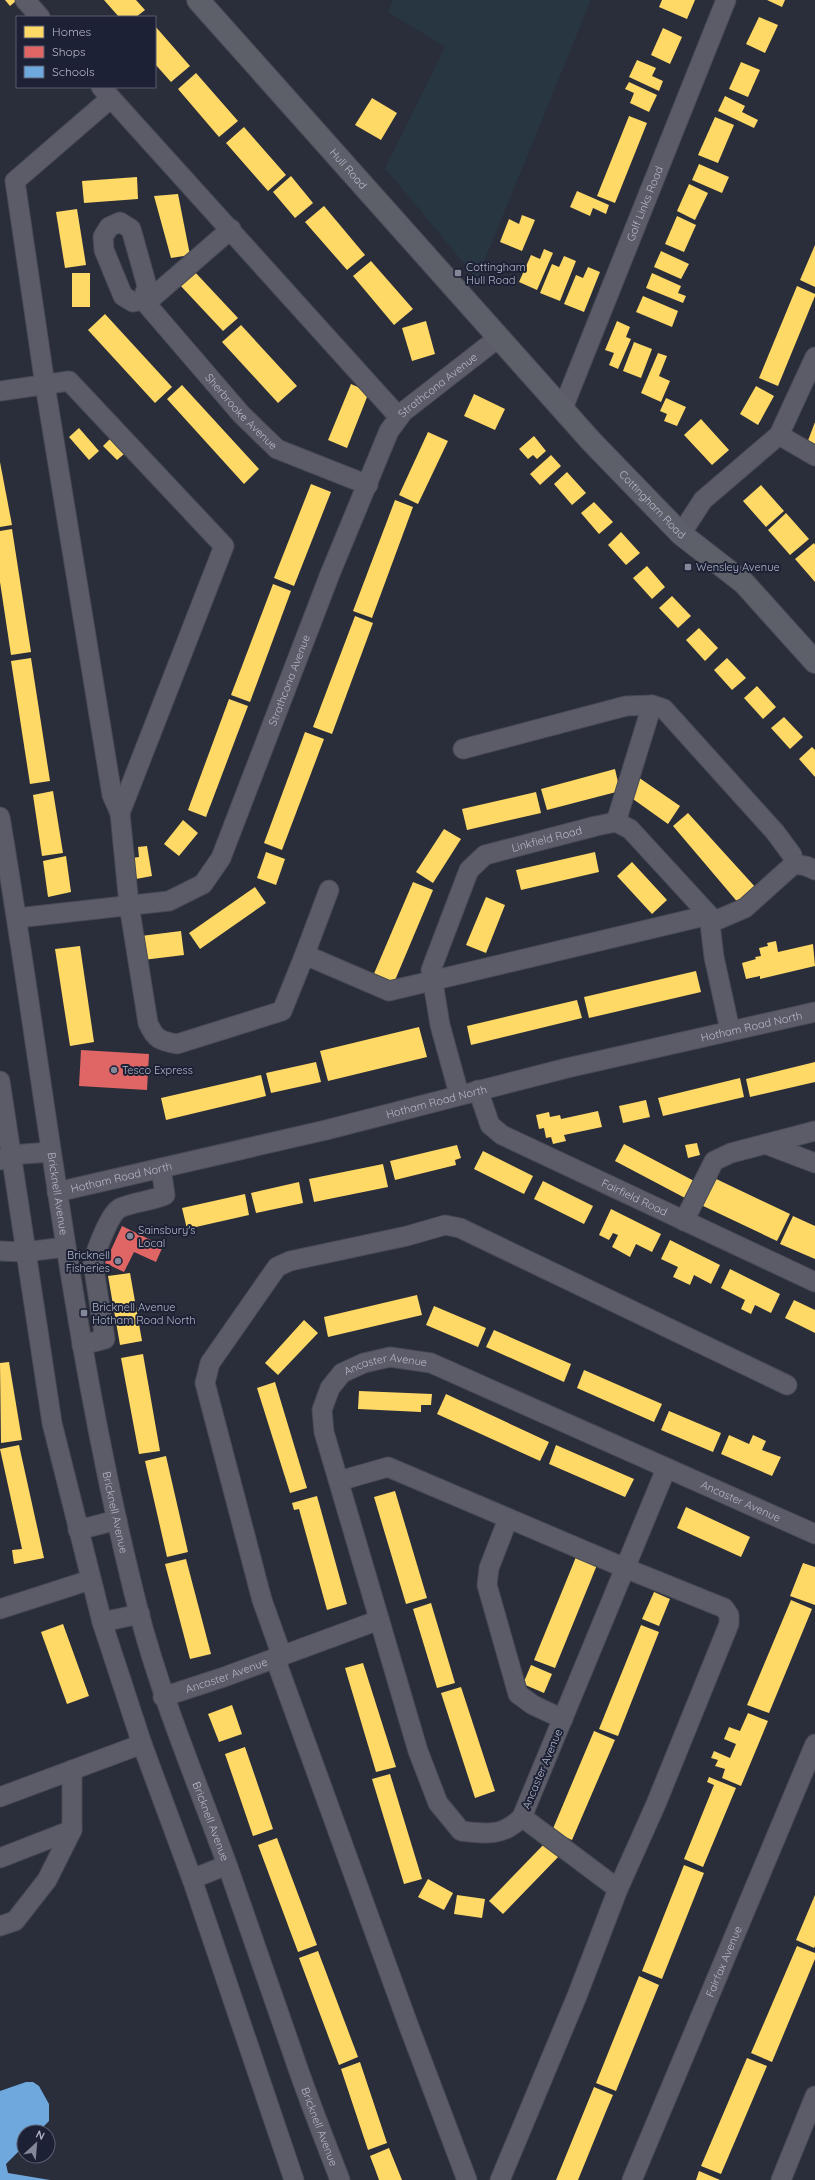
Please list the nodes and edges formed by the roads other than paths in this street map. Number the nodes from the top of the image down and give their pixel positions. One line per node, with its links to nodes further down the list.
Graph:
1 (25, 0): 4 (street)
2 (198, 0): 7 (main road, Hull Road)
3 (726, 0): 11 (street, Golf Links Road)
4 (39, 16)
5 (106, 92): 6 (street); 9 (street)
6 (231, 229): 12 (street); 15 (street, Sherbrooke Avenue)
7 (498, 338): 11 (main road, Cottingham Road); 12 (street, Strathcona Avenue)
8 (815, 357): 13 (street)
9 (45, 385): 10 (street); 20 (street); 20 (street)
10 (0, 391)
11 (563, 408): 16 (main road, Cottingham Road)
12 (398, 416): 15 (street, Strathcona Avenue)
13 (779, 435): 14 (street); 16 (street)
14 (815, 456)
15 (368, 485): 26 (street, Strathcona Avenue)
16 (681, 534): 17 (main road, Cottingham Road)
17 (815, 662)
18 (652, 705): 19 (street); 22 (street); 23 (street)
19 (463, 749)
20 (120, 813): 26 (street)
21 (0, 817): 27 (street, Bricknell Avenue)
22 (616, 822): 28 (street); 30 (street, Linkfield Road)
23 (794, 864): 24 (street); 28 (street)
24 (815, 870)
25 (329, 890): 29 (street)
26 (129, 905): 27 (street, Strathcona Avenue); 29 (street)
27 (17, 918): 38 (street, Bricknell Avenue)
28 (709, 919): 30 (street); 32 (street)
29 (303, 959): 30 (street)
30 (433, 981): 35 (street, Linkfield Road)
31 (815, 1012): 32 (street, Hotham Road North)
32 (730, 1030): 34 (street, Hotham Road North)
33 (0, 1081): 39 (street)
34 (478, 1090): 35 (street, Hotham Road North); 43 (street, Fairfield Road)
35 (459, 1094): 41 (street, Hotham Road North)
36 (815, 1131): 37 (street)
37 (765, 1144): 40 (street); 43 (street)
38 (51, 1152): 39 (street); 42 (street, Bricknell Avenue)
39 (5, 1157): 46 (street)
40 (815, 1163)
41 (161, 1168): 42 (street, Hotham Road North); 48 (street)
42 (57, 1192): 44 (street, Bricknell Avenue)
43 (684, 1221): 47 (street, Fairfield Road)
44 (65, 1247): 46 (street); 48 (street, Bricknell Avenue)
45 (0, 1251): 46 (street)
46 (25, 1252): 54 (street)
47 (815, 1282)
48 (82, 1345): 53 (street, Bricknell Avenue)
49 (787, 1385): 62 (street)
50 (666, 1469): 51 (street, Ancaster Avenue); 55 (street, Ancaster Avenue); 56 (street, Ancaster Avenue)
51 (339, 1481): 52 (street); 60 (street, Ancaster Avenue)
52 (508, 1519): 56 (street); 64 (street)
53 (117, 1520): 54 (street); 59 (street, Bricknell Avenue)
54 (78, 1530): 57 (street)
55 (815, 1534)
56 (625, 1568): 64 (street, Ancaster Avenue); 74 (street)
57 (90, 1580): 58 (street); 61 (street)
58 (0, 1609)
59 (140, 1614): 61 (street); 63 (street, Bricknell Avenue)
60 (379, 1620): 62 (street, Ancaster Avenue); 69 (street, Ancaster Avenue)
61 (102, 1622): 65 (street)
62 (278, 1657): 63 (street, Ancaster Avenue); 79 (street)
63 (163, 1697): 72 (street, Bricknell Avenue)
64 (563, 1719): 69 (street, Ancaster Avenue)
65 (142, 1744): 67 (street); 73 (street)
66 (815, 1744): 81 (street, Fairfax Avenue)
67 (72, 1770): 68 (street); 70 (street)
68 (0, 1797)
69 (522, 1818): 74 (street)
70 (72, 1830): 71 (street); 75 (street)
71 (0, 1858)
72 (227, 1865): 73 (street); 78 (street, Bricknell Avenue)
73 (192, 1879): 77 (street)
74 (618, 1889): 80 (street)
75 (0, 1926)
76 (815, 2096): 82 (street)
77 (294, 2180)
78 (340, 2180)
79 (467, 2180)
80 (500, 2180)
81 (632, 2180)
82 (781, 2180)

